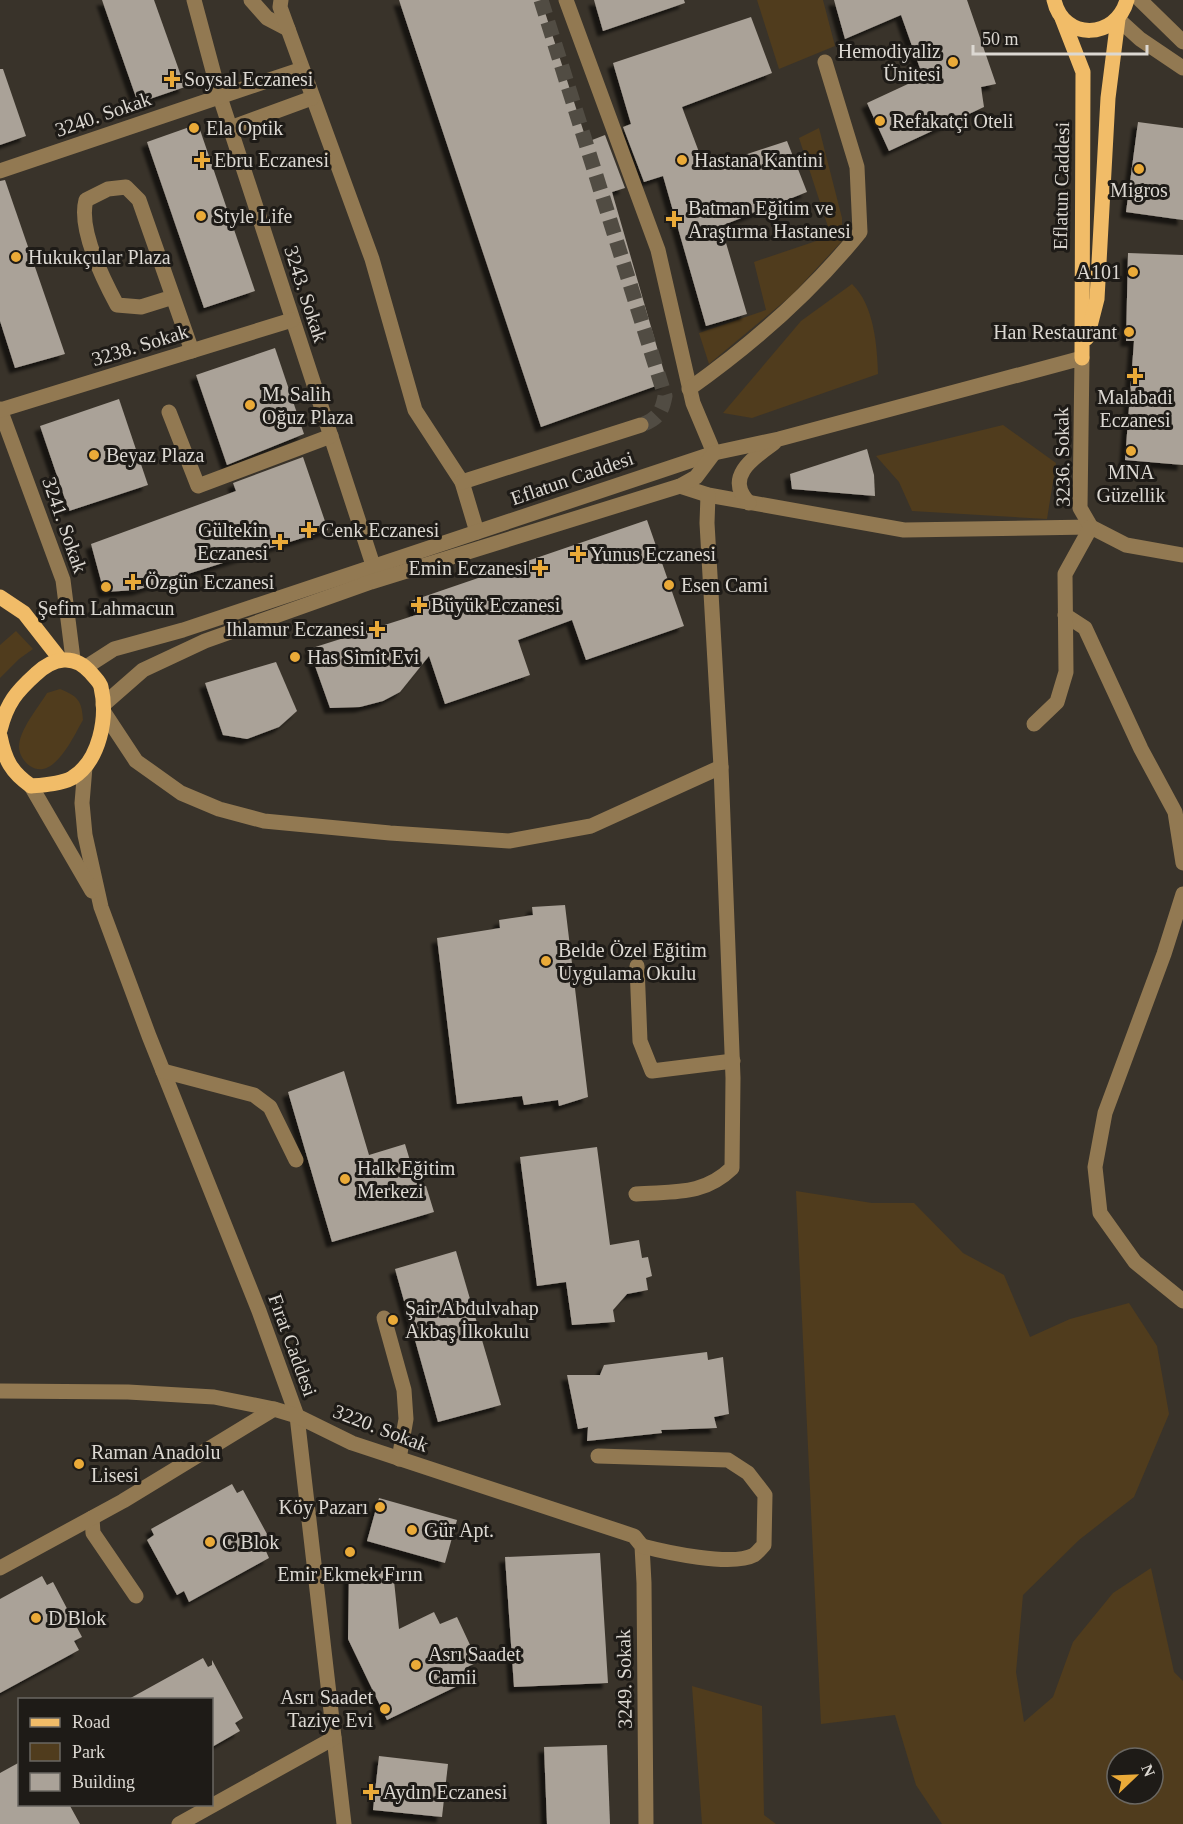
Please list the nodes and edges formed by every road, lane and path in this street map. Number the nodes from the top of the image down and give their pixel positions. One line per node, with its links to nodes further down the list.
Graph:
1 (194, 0): 14 (street, 3243. Sokak)
2 (251, 0): 9 (street)
3 (566, 0): 22 (street)
4 (1127, 0): 8 (main road, Eflatun Caddesi)
5 (1140, 0): 10 (street)
6 (278, 2): 9 (street)
7 (1056, 6): 8 (main road); 21 (main road, Eflatun Caddesi)
8 (1118, 19): 12 (street); 21 (main road, Eflatun Caddesi)
9 (288, 29): 13 (street)
10 (1183, 42)
11 (825, 62): 22 (street)
12 (1183, 68)
13 (302, 69): 14 (street, 3240. Sokak); 15 (street)
14 (220, 97): 16 (street, 3243. Sokak); 17 (street, 3240. Sokak)
15 (312, 98): 16 (street); 29 (street)
16 (230, 128): 19 (street, 3243. Sokak)
17 (0, 171)
18 (173, 297): 18 (street); 20 (street)
19 (292, 320): 20 (street, 3238. Sokak); 26 (street, 3243. Sokak)
20 (192, 351): 23 (street, 3238. Sokak)
21 (1082, 358): 27 (street, Eflatun Caddesi); 33 (street, 3236. Sokak)
22 (689, 388): 28 (street)
23 (0, 410): 39 (street, 3241. Sokak)
24 (168, 412): 26 (street)
25 (641, 425): 29 (street)
26 (331, 436): 36 (street, 3243. Sokak)
27 (779, 440): 28 (street, Eflatun Caddesi); 32 (street)
28 (714, 453): 30 (street); 34 (street, Eflatun Caddesi)
29 (462, 482): 34 (street)
30 (680, 486): 31 (street); 41 (street, Eflatun Caddesi)
31 (708, 495): 32 (street); 46 (street)
32 (749, 503): 33 (street)
33 (1091, 527): 35 (street, 3236. Sokak); 38 (street)
34 (477, 532): 36 (street, Eflatun Caddesi)
35 (1183, 555)
36 (373, 565): 39 (street, Eflatun Caddesi)
37 (0, 597): 39 (main road)
38 (1065, 615): 42 (street); 49 (street)
39 (73, 662): 40 (main road); 41 (main road)
40 (2, 708): 43 (main road)
41 (104, 710): 45 (main road); 46 (street)
42 (1034, 724)
43 (0, 730)
44 (0, 736): 47 (main road)
45 (85, 767): 48 (main road); 51 (street)
46 (721, 767): 53 (street)
47 (6, 770): 48 (main road)
48 (31, 786): 51 (street)
49 (1183, 863)
50 (1183, 894): 57 (street)
51 (101, 907): 54 (street, Fırat Caddesi)
52 (637, 966): 53 (street)
53 (733, 1061): 56 (street)
54 (163, 1071): 55 (street); 61 (street, Fırat Caddesi)
55 (296, 1160)
56 (636, 1194)
57 (1183, 1301)
58 (384, 1318): 63 (street)
59 (0, 1391): 60 (street, 3220. Sokak)
60 (274, 1409): 61 (street, 3220. Sokak); 64 (street)
61 (297, 1416): 63 (street, 3220. Sokak); 68 (street, Fırat Caddesi)
62 (598, 1455): 65 (street, 3220. Sokak)
63 (399, 1459): 65 (street, 3220. Sokak)
64 (92, 1518): 66 (street); 67 (street)
65 (638, 1541): 73 (street, 3249. Sokak)
66 (0, 1568)
67 (136, 1596)
68 (334, 1738): 69 (street); 72 (street, Fırat Caddesi)
69 (213, 1805)
70 (211, 1806): 71 (street)
71 (179, 1824)
72 (344, 1824)
73 (646, 1824)

